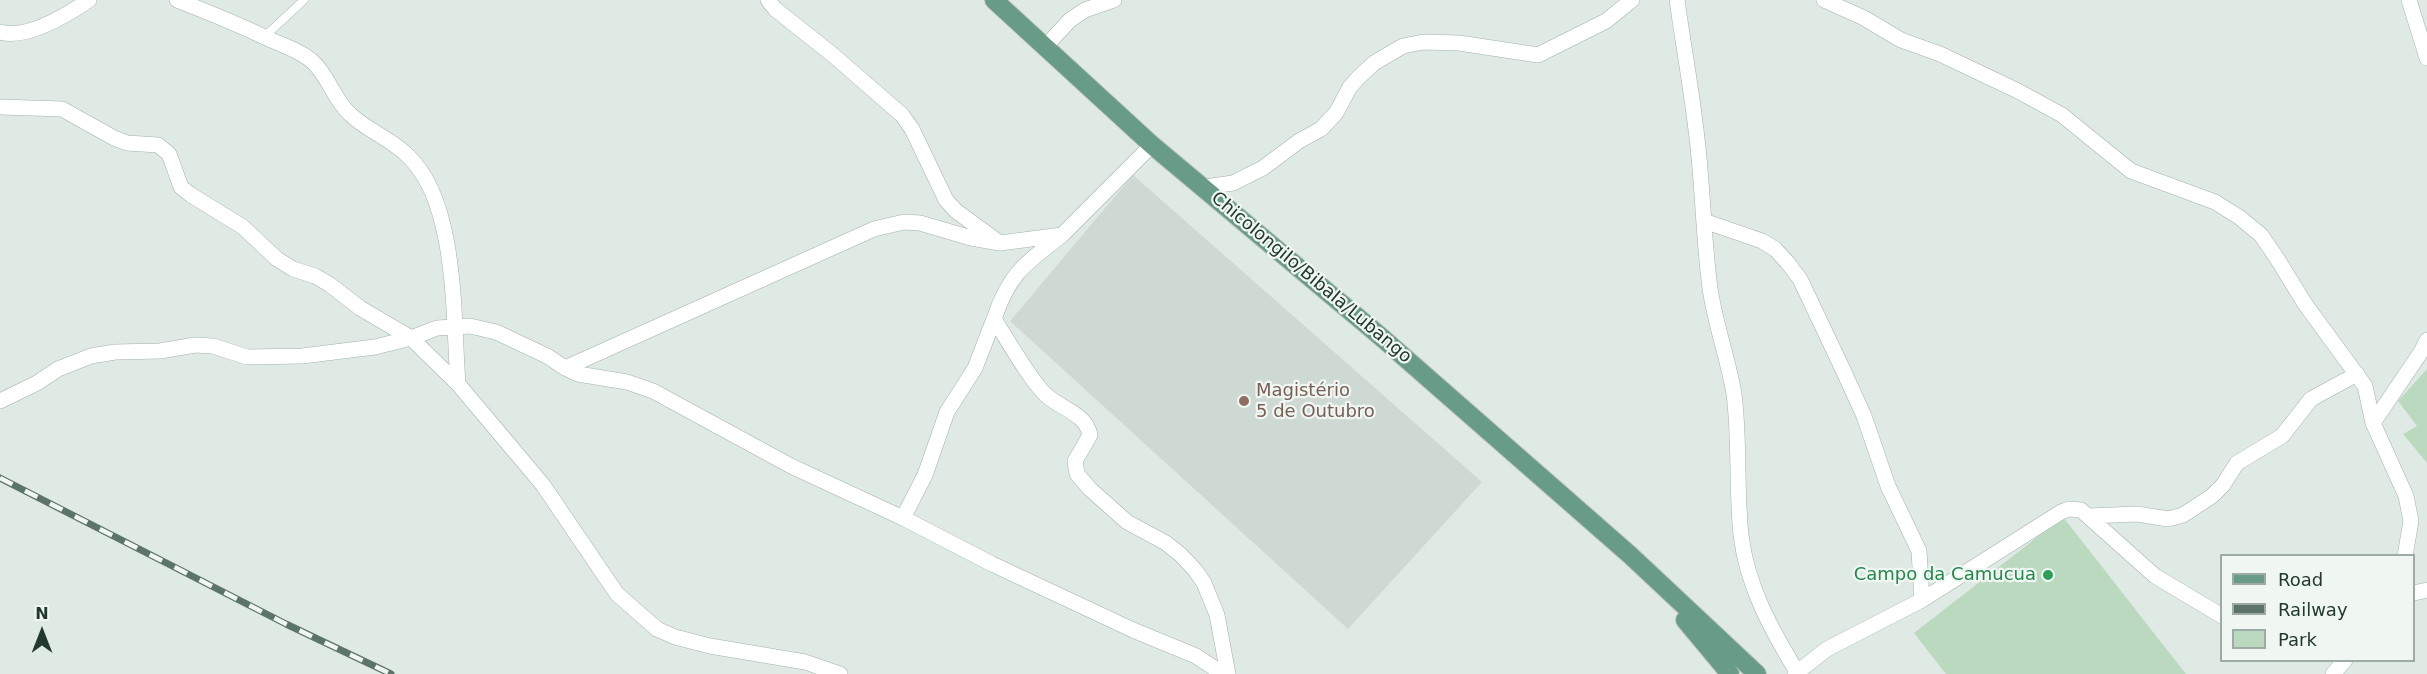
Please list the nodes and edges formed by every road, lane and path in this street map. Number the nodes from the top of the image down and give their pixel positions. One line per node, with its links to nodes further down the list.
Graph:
1 (89, 0): 11 (street)
2 (304, 0): 12 (lane)
3 (768, 0): 20 (street)
4 (994, 0): 13 (main road, Chicolongilo/Bibala/Lubango)
5 (1113, 0): 13 (street)
6 (1632, 0): 17 (street)
7 (1677, 0): 18 (street)
8 (1824, 0): 26 (street)
9 (2409, 0): 14 (street)
10 (182, 1): 12 (street)
11 (0, 32)
12 (264, 37): 22 (street)
13 (1046, 46): 16 (main road, Chicolongilo/Bibala/Lubango)
14 (2427, 58)
15 (0, 106): 23 (street)
16 (1152, 145): 17 (main road, Chicolongilo/Bibala/Lubango); 19 (street)
17 (1205, 187): 33 (main road, Chicolongilo/Bibala/Lubango)
18 (1704, 221): 34 (street); 37 (street)
19 (1062, 235): 20 (street); 21 (street)
20 (1000, 243): 25 (street)
21 (994, 319): 31 (street); 40 (street)
22 (455, 325): 23 (street); 25 (street); 27 (street)
23 (411, 338): 27 (street); 28 (street)
24 (2427, 340): 29 (street)
25 (565, 368): 31 (street)
26 (2357, 374): 29 (street); 30 (street)
27 (458, 384): 38 (street)
28 (0, 401)
29 (2373, 423): 32 (street)
30 (2088, 516): 34 (street); 35 (street)
31 (903, 518): 39 (street)
32 (2405, 554)
33 (1630, 555): 41 (main road); 42 (main road)
34 (1922, 600): 37 (street)
35 (2220, 615)
36 (2343, 662): 43 (street)
37 (1796, 673)
38 (840, 674)
39 (1223, 674)
40 (1228, 674)
41 (1730, 674)
42 (1756, 674)
43 (2333, 674)

